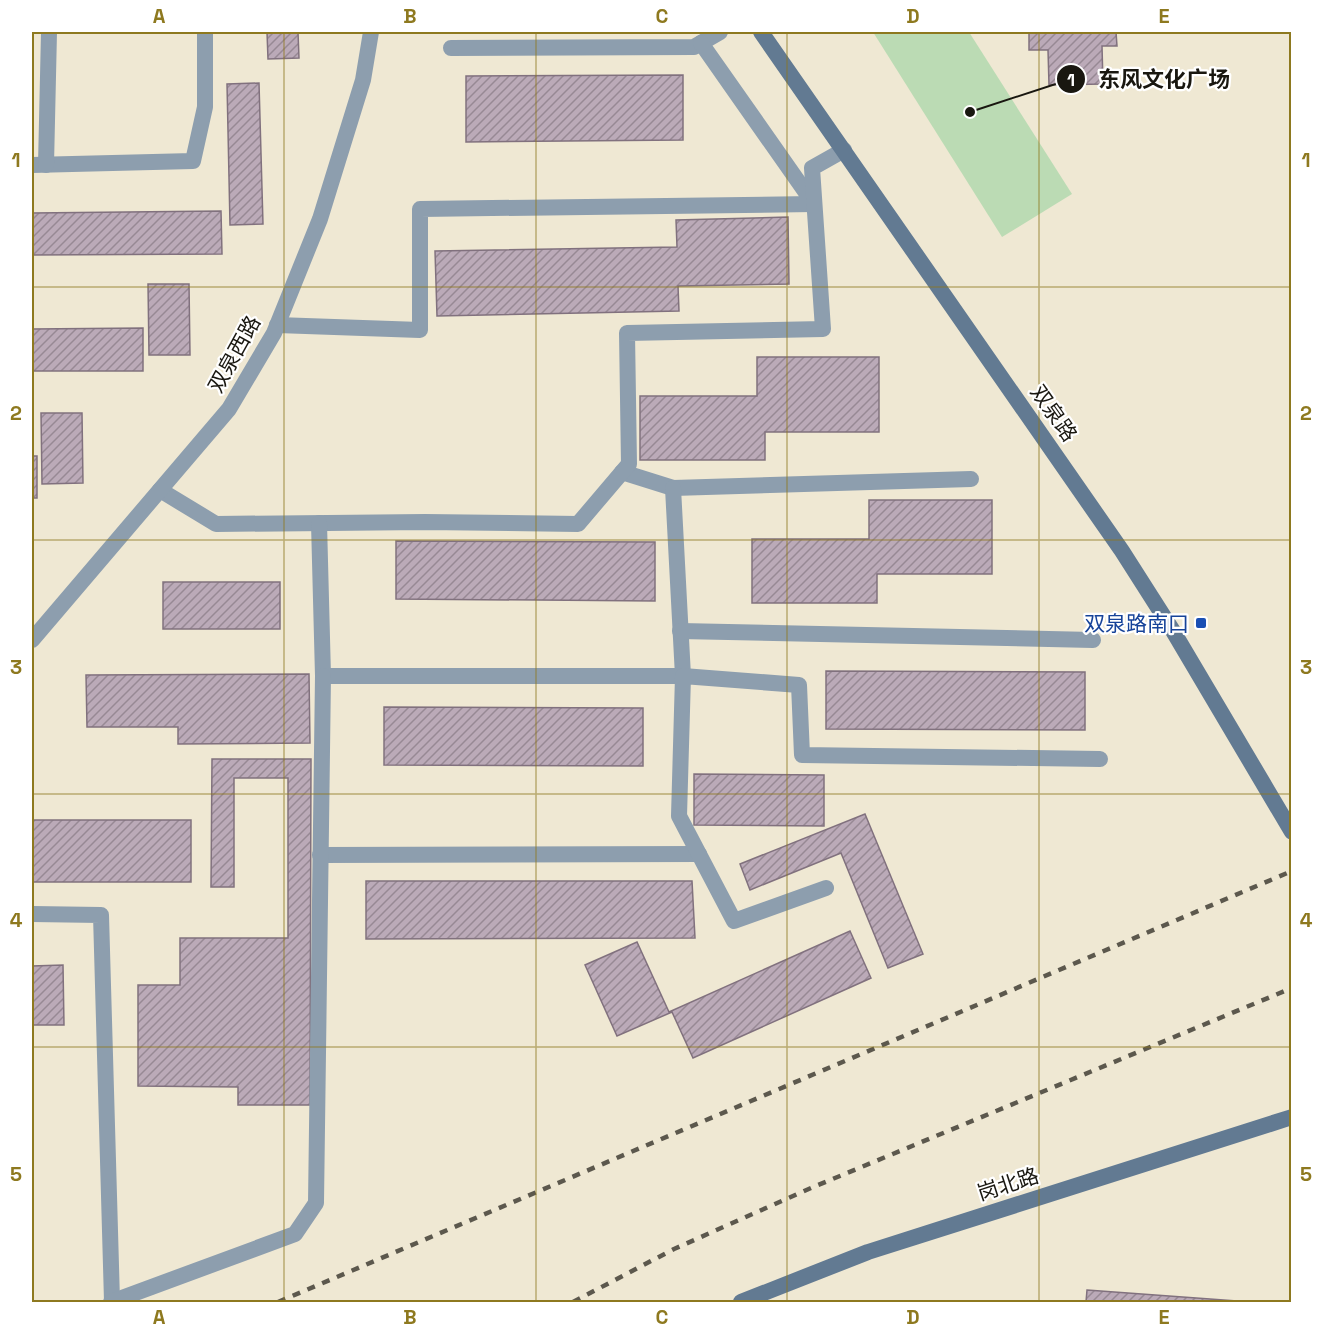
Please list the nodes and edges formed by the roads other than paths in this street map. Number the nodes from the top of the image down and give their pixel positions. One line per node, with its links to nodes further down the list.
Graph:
1 (49, 32): 9 (street)
2 (205, 32): 9 (street)
3 (371, 32): 11 (street, 双泉西路)
4 (720, 32): 6 (street)
5 (761, 32): 8 (main road, 双泉路)
6 (701, 43): 7 (street); 10 (street)
7 (451, 48)
8 (844, 150): 10 (street); 23 (main road, 双泉路)
9 (39, 165)
10 (814, 204): 11 (street); 12 (street)
11 (277, 325): 15 (street, 双泉西路)
12 (622, 471): 14 (street); 16 (street)
13 (970, 479): 14 (street)
14 (673, 488): 17 (street)
15 (160, 490): 16 (street); 18 (street, 双泉西路)
16 (319, 523): 20 (street)
17 (680, 632): 19 (street); 21 (street)
18 (32, 640)
19 (1093, 640)
20 (323, 676): 21 (street); 25 (street)
21 (683, 676): 22 (street); 24 (street)
22 (1100, 759)
23 (1292, 832)
24 (699, 854): 25 (street); 26 (street)
25 (321, 855): 29 (street)
26 (826, 888)
27 (32, 914): 29 (street)
28 (1292, 1117): 30 (main road, 岗北路)
29 (112, 1302)
30 (741, 1302)

